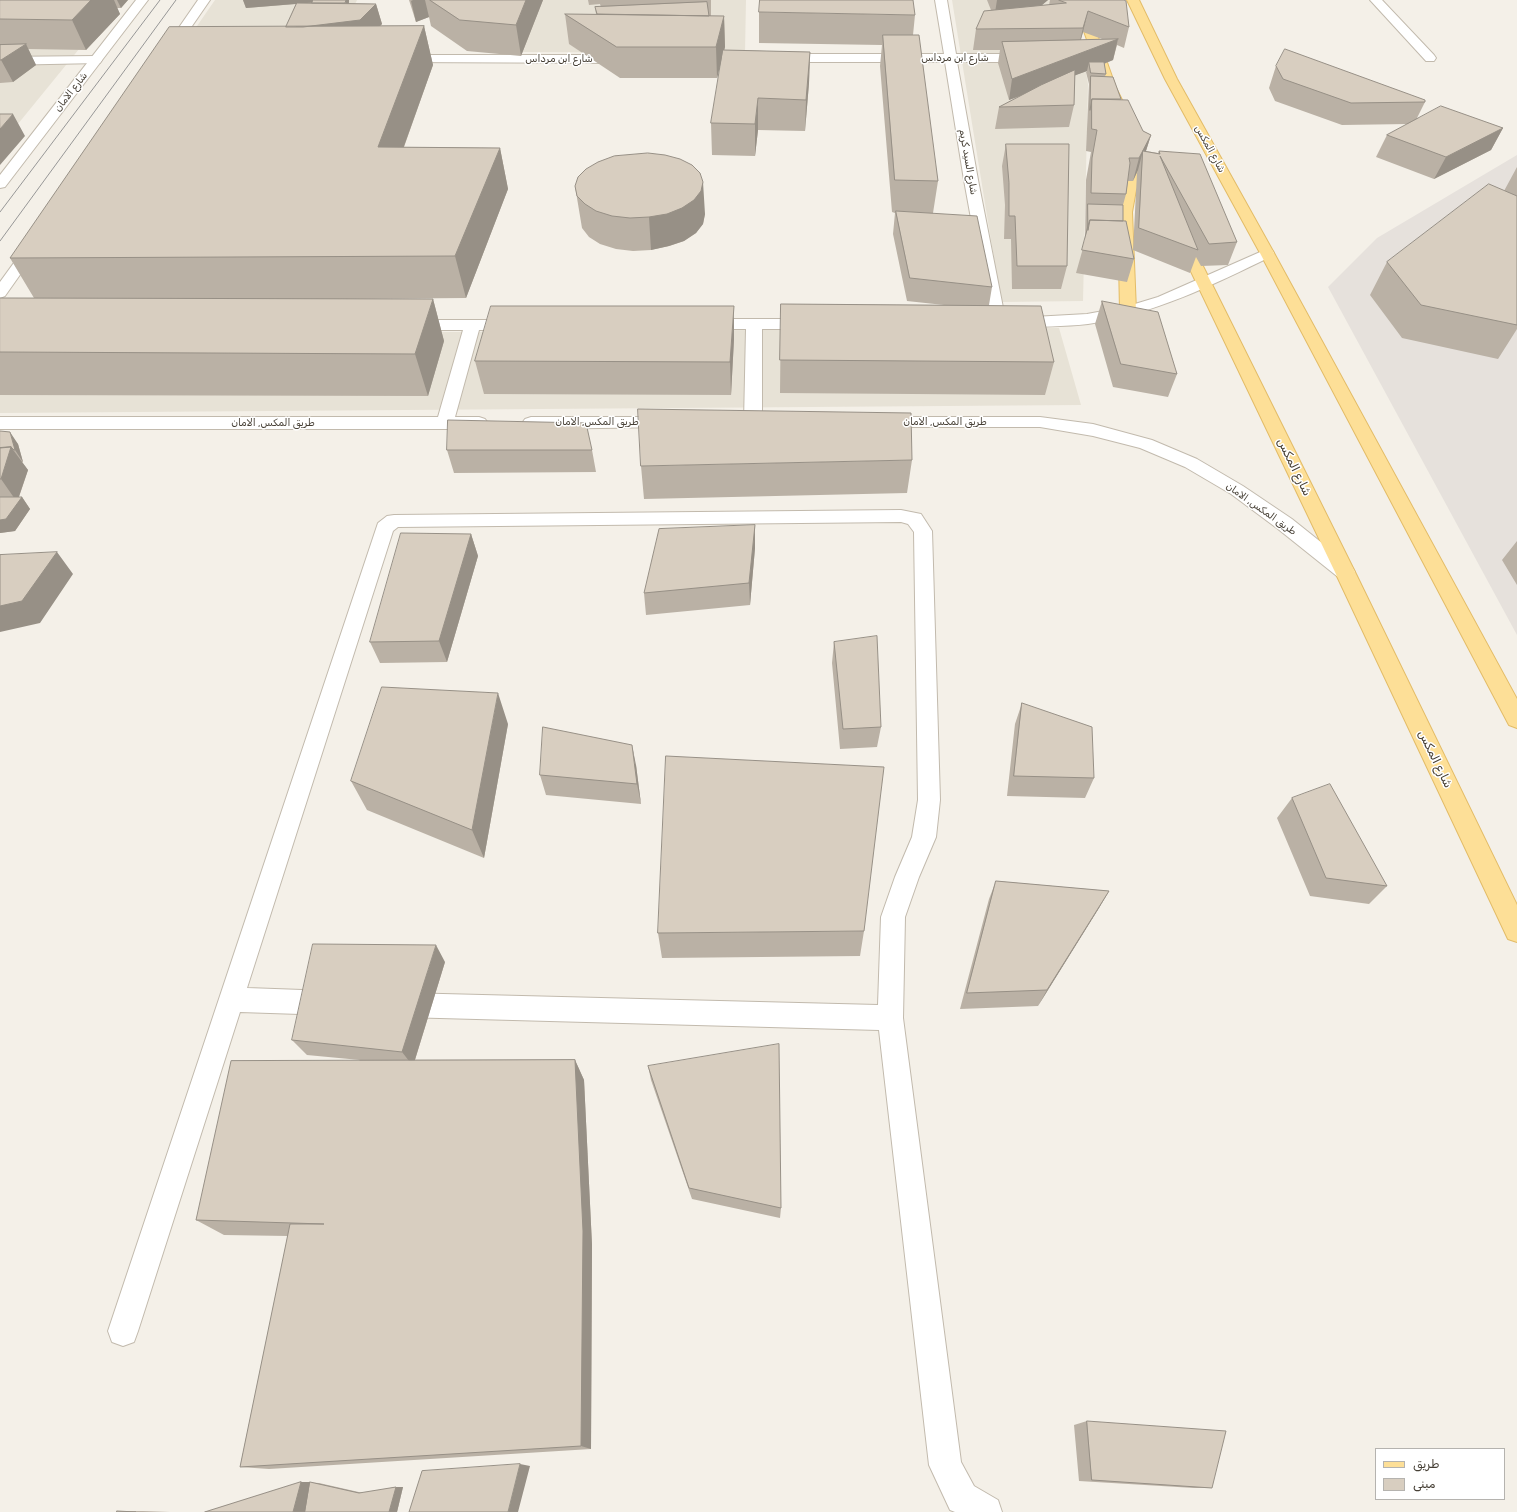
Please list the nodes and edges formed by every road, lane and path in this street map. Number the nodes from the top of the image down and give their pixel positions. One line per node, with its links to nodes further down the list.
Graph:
1 (142, 0): 15 (street, شارع الامان)
2 (204, 0): 16 (street)
3 (941, 0): 9 (street, شارع السيد كريم)
4 (1079, 0): 18 (main road)
5 (1133, 0): 23 (main road, شارع المكس)
6 (1376, 0): 11 (street)
7 (511, 44): 13 (street)
8 (769, 58): 9 (street, شارع ابن مرداس)
9 (950, 58): 10 (street, شارع ابن مرداس); 28 (street, شارع السيد كريم)
10 (1037, 58)
11 (1430, 58)
12 (395, 59): 13 (street, شارع ابن مرداس)
13 (507, 59): 14 (street, شارع ابن مرداس)
14 (629, 59)
15 (96, 60): 17 (street); 20 (street, شارع الامان)
16 (178, 60)
17 (0, 61)
18 (1126, 121)
19 (1153, 176): 26 (main road)
20 (0, 184)
21 (1173, 218): 24 (main road, شارع المكس)
22 (41, 235): 25 (street)
23 (1267, 253): 24 (street); 43 (main road, شارع المكس)
24 (1204, 283): 26 (street); 42 (main road, شارع المكس)
25 (0, 293)
26 (1128, 311): 28 (street)
27 (982, 323): 28 (street)
28 (998, 323)
29 (534, 324): 34 (street)
30 (691, 324): 31 (street)
31 (754, 324): 32 (street); 38 (street)
32 (825, 324)
33 (400, 325): 34 (street)
34 (472, 325): 41 (street)
35 (492, 422): 41 (street, طريق المكس, الامان)
36 (516, 422): 37 (street, طريق المكس, الامان)
37 (682, 422)
38 (753, 422)
39 (864, 422): 42 (street, طريق المكس, الامان)
40 (0, 423): 41 (street, طريق المكس, الامان)
41 (445, 423)
42 (1345, 572): 44 (main road, شارع المكس)
43 (1517, 719)
44 (1517, 931)
45 (232, 1000): 46 (street); 48 (street); 49 (street)
46 (350, 1003)
47 (382, 1004): 48 (street)
48 (890, 1018): 50 (street)
49 (123, 1331)
50 (986, 1512)

